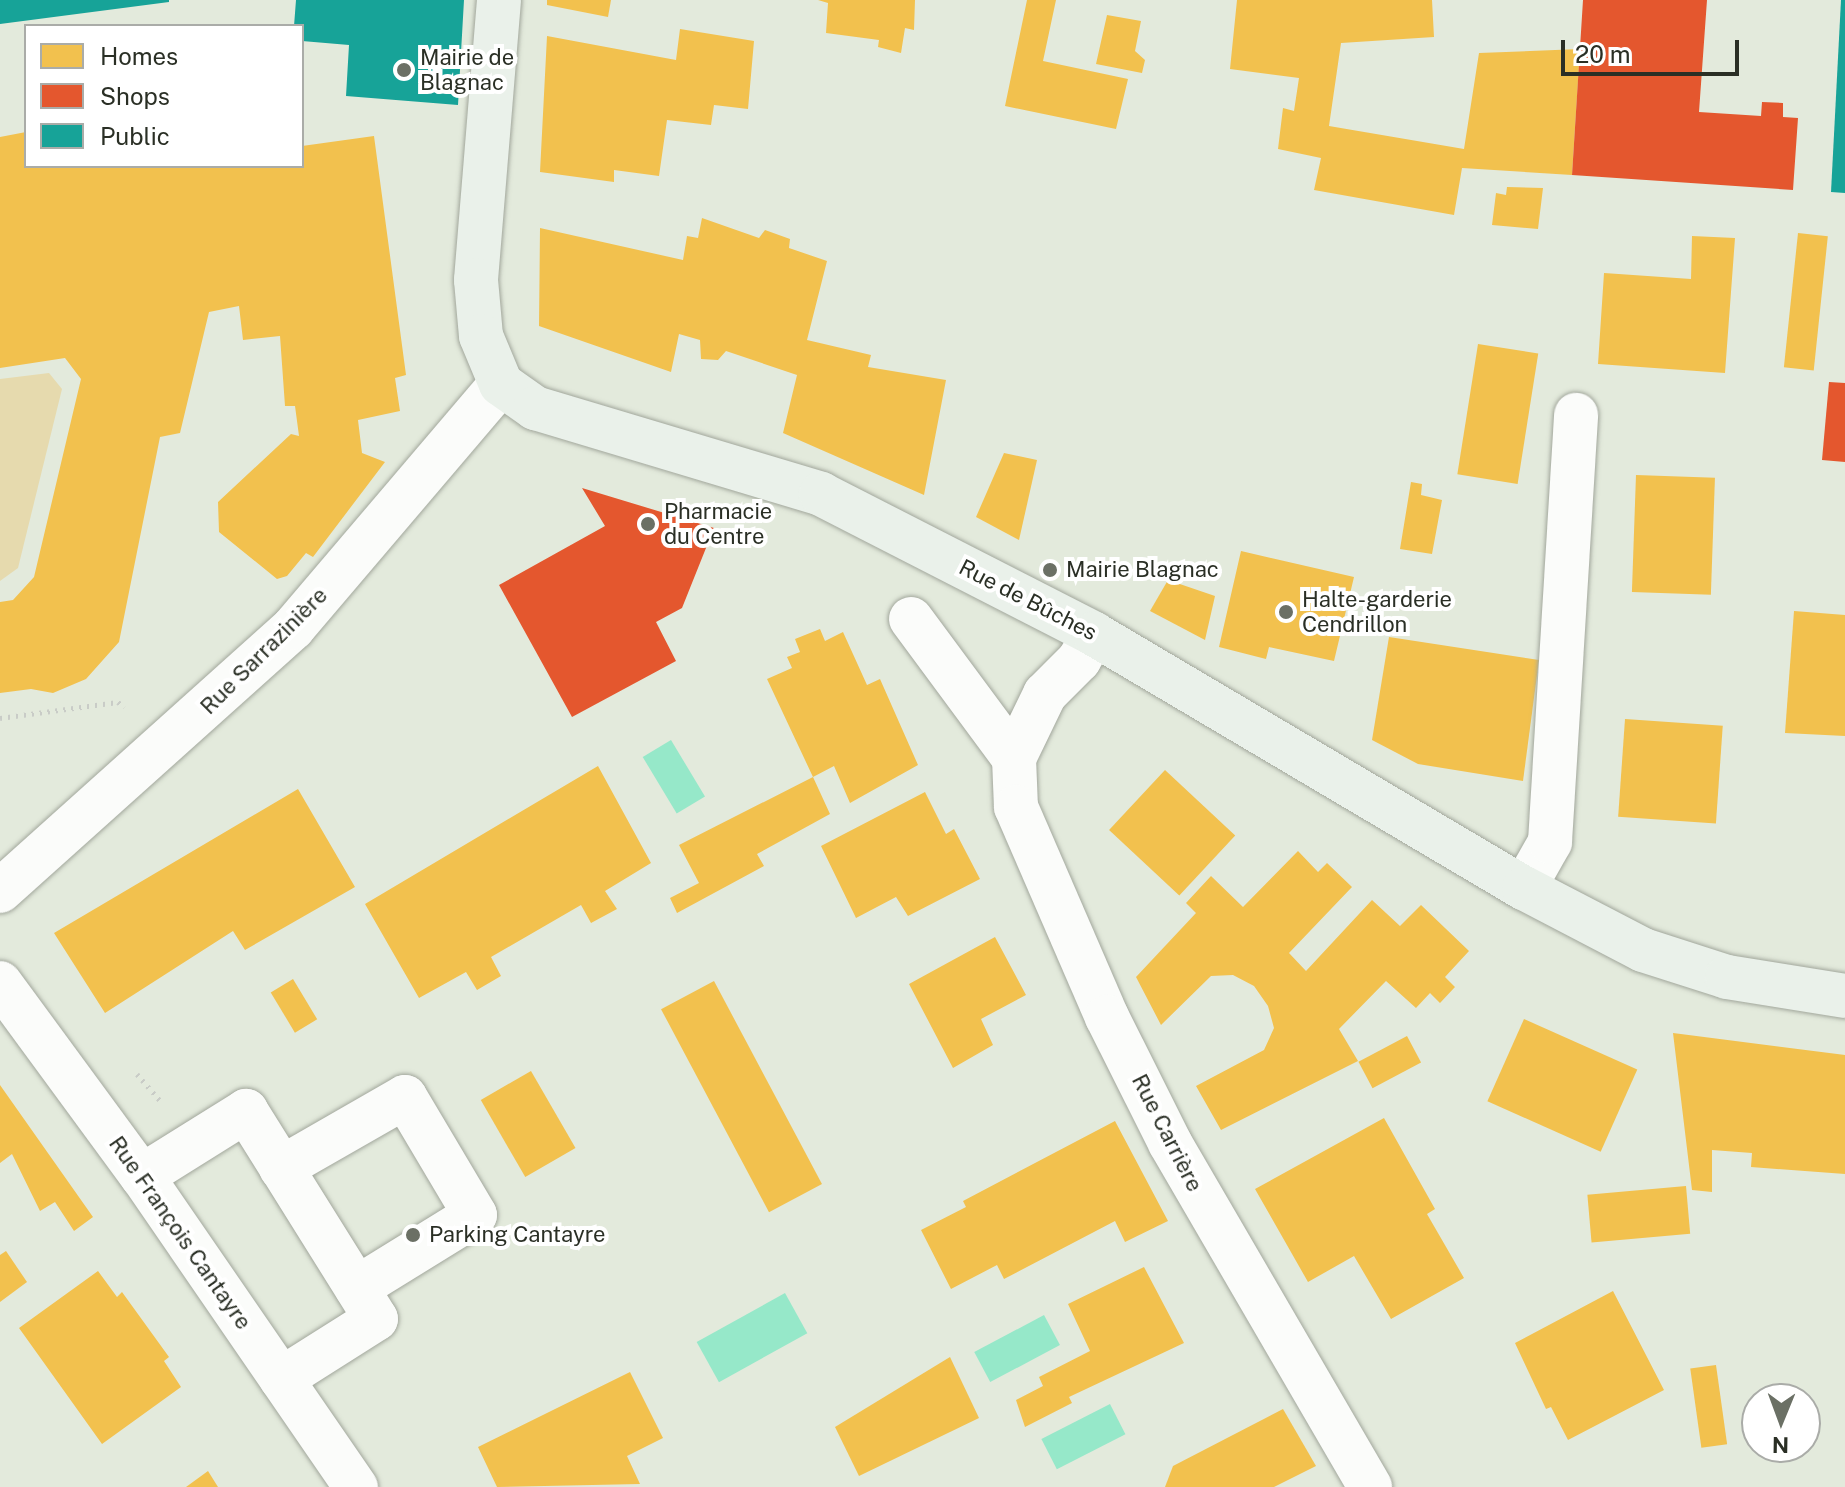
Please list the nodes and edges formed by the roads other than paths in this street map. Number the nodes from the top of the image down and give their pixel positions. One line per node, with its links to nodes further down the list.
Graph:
1 (499, 0): 2 (main road)
2 (501, 384): 5 (main road, Rue de Bûches); 8 (street, Rue Sarrazinière)
3 (1576, 415): 7 (street)
4 (911, 619): 6 (street)
5 (1094, 634): 6 (street, Rue Carrière); 7 (main road, Rue de Bûches)
6 (1014, 758): 16 (street, Rue Carrière)
7 (1524, 888): 10 (main road, Rue de Bûches)
8 (0, 891)
9 (0, 983): 12 (street, Rue François Cantayre)
10 (1845, 996)
11 (281, 1168): 12 (street); 13 (street); 13 (street)
12 (142, 1176): 14 (street, Rue François Cantayre)
13 (357, 1288): 14 (street)
14 (281, 1379): 15 (street, Rue François Cantayre)
15 (356, 1487)
16 (1370, 1487)

